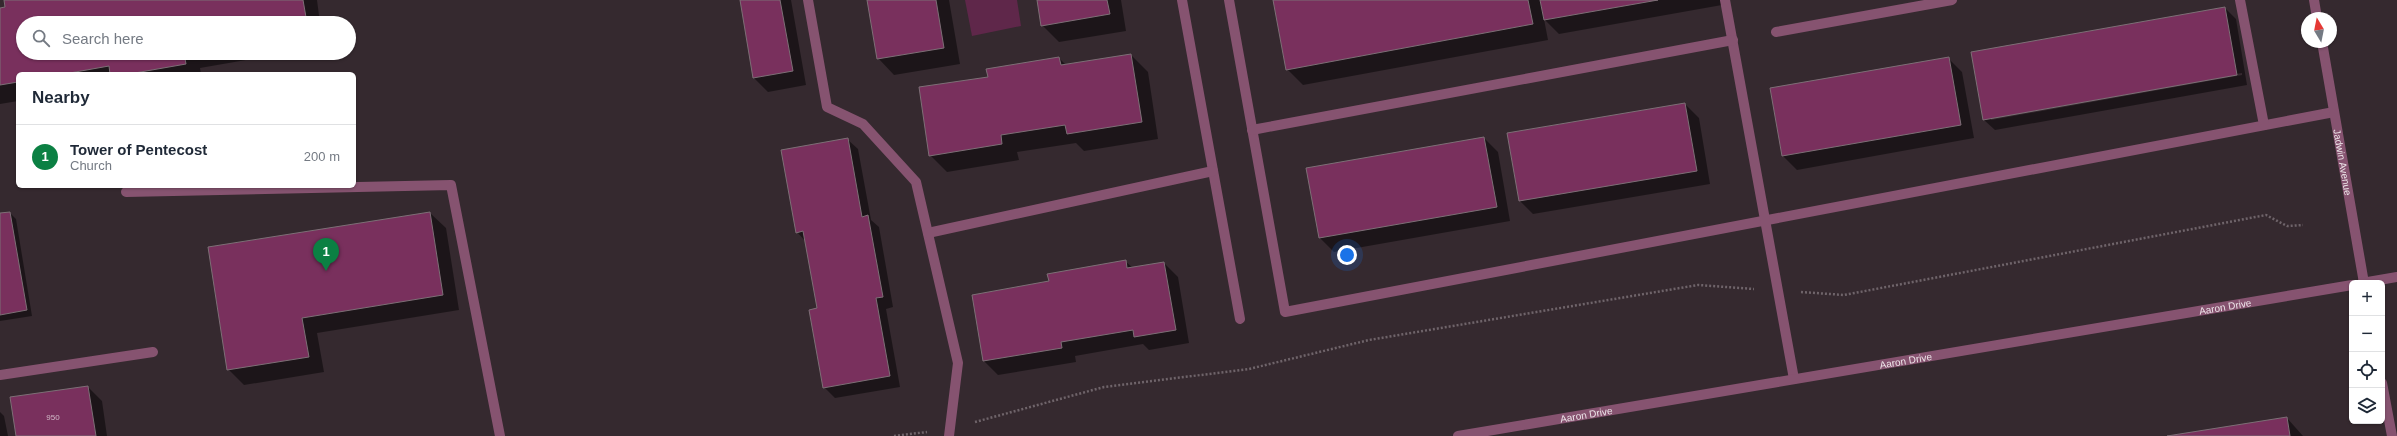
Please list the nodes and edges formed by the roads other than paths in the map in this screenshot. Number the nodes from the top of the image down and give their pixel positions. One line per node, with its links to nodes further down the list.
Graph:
1 (808, 0): 20 (street)
2 (1182, 0): 15 (street)
3 (1229, 0): 14 (street)
4 (1725, 0): 10 (street)
5 (1952, 0): 9 (street)
6 (2240, 0): 13 (street)
7 (2314, 0): 8 (street)
8 (2316, 12)
9 (1776, 32)
10 (1733, 40): 14 (street); 19 (street)
11 (2323, 48): 12 (street, Jadwin Avenue)
12 (2334, 112): 13 (street); 22 (street, Jadwin Avenue)
13 (2264, 125): 19 (street)
14 (1252, 130): 19 (street)
15 (1213, 171): 20 (street); 25 (street)
16 (356, 187): 31 (street)
17 (312, 188): 18 (street)
18 (126, 192)
19 (1765, 220): 28 (street)
20 (928, 233): 30 (street)
21 (2397, 277): 23 (street)
22 (2362, 280)
23 (2380, 280)
24 (2349, 286): 28 (street, Aaron Drive)
25 (1240, 319)
26 (153, 352): 27 (street)
27 (0, 375)
28 (1794, 379): 32 (street, Aaron Drive)
29 (2383, 388): 33 (street)
30 (948, 432)
31 (500, 436)
32 (1458, 436)
33 (2392, 436)

